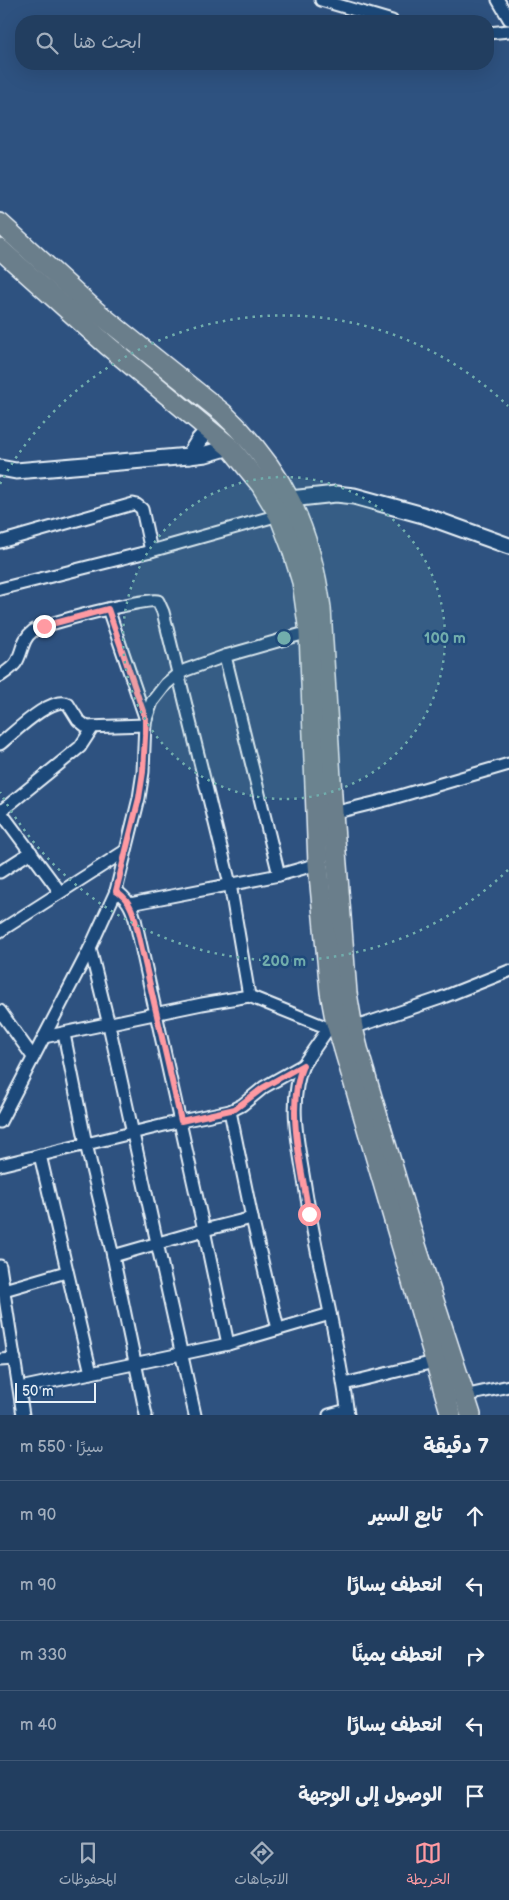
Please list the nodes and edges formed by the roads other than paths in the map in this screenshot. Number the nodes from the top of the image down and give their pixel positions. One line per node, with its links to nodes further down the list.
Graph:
1 (320, 0): 3 (street)
2 (498, 0): 4 (street)
3 (371, 15)
4 (509, 19)
5 (509, 31): 6 (street)
6 (494, 32)
7 (0, 223): 9 (main road)
8 (0, 249): 9 (main road)
9 (92, 320): 10 (main road); 14 (main road)
10 (209, 429): 11 (main road); 12 (street)
11 (230, 447): 12 (street); 15 (main road)
12 (189, 456): 13 (street)
13 (0, 468)
14 (290, 499): 17 (street); 30 (main road)
15 (279, 515): 18 (street); 21 (main road)
16 (0, 542): 18 (street)
17 (509, 546)
18 (151, 551): 19 (street)
19 (0, 589)
20 (108, 609): 23 (street); 24 (street); 25 (street)
21 (308, 632): 22 (street); 33 (main road)
22 (225, 656): 23 (street); 35 (street)
23 (178, 674): 25 (street); 36 (street)
24 (0, 676)
25 (145, 722): 26 (street); 31 (street)
26 (93, 727): 27 (street); 29 (street)
27 (0, 744)
28 (509, 764): 30 (street)
29 (0, 812): 32 (street)
30 (333, 813): 48 (main road)
31 (124, 851): 37 (street); 38 (street)
32 (30, 852): 34 (street); 38 (street)
33 (318, 864): 35 (street); 47 (main road)
34 (0, 872)
35 (279, 875): 36 (street)
36 (230, 884): 39 (street); 43 (street)
37 (116, 891): 39 (street); 41 (street)
38 (60, 892): 40 (street)
39 (130, 904): 45 (street)
40 (0, 931)
41 (90, 948): 46 (street); 50 (street)
42 (509, 971): 48 (street)
43 (249, 996): 45 (street); 47 (street)
44 (0, 1012): 51 (street)
45 (156, 1015): 46 (street); 55 (street)
46 (109, 1024): 49 (street); 56 (street)
47 (332, 1024): 52 (street); 73 (main road)
48 (353, 1028): 79 (main road)
49 (64, 1034): 50 (street); 57 (street)
50 (44, 1037): 51 (street)
51 (33, 1057): 54 (street)
52 (303, 1065): 53 (street); 67 (street)
53 (230, 1111): 55 (street); 60 (street)
54 (1, 1116)
55 (181, 1121): 56 (street); 61 (street)
56 (133, 1133): 57 (street); 62 (street)
57 (86, 1144): 58 (street); 63 (street)
58 (40, 1155): 59 (street); 65 (street)
59 (0, 1165)
60 (252, 1218): 61 (street); 68 (street)
61 (204, 1230): 62 (street); 69 (street)
62 (157, 1242): 63 (street); 70 (street)
63 (113, 1256): 74 (street)
64 (0, 1266): 66 (street)
65 (66, 1272): 66 (street); 75 (street)
66 (4, 1290): 71 (street)
67 (330, 1314): 68 (street); 76 (street)
68 (278, 1329): 69 (street)
69 (228, 1344): 70 (street)
70 (182, 1353): 74 (street); 83 (street)
71 (15, 1359): 72 (street); 78 (street)
72 (0, 1360)
73 (434, 1362): 76 (street); 79 (main road)
74 (135, 1363): 75 (street); 82 (street)
75 (91, 1374): 78 (street)
76 (344, 1384): 80 (street)
77 (509, 1386): 79 (street)
78 (20, 1388): 81 (street)
79 (454, 1404): 85 (main road)
80 (347, 1412): 84 (street)
81 (23, 1415)
82 (146, 1415)
83 (195, 1415)
84 (329, 1415)
85 (471, 1415)

